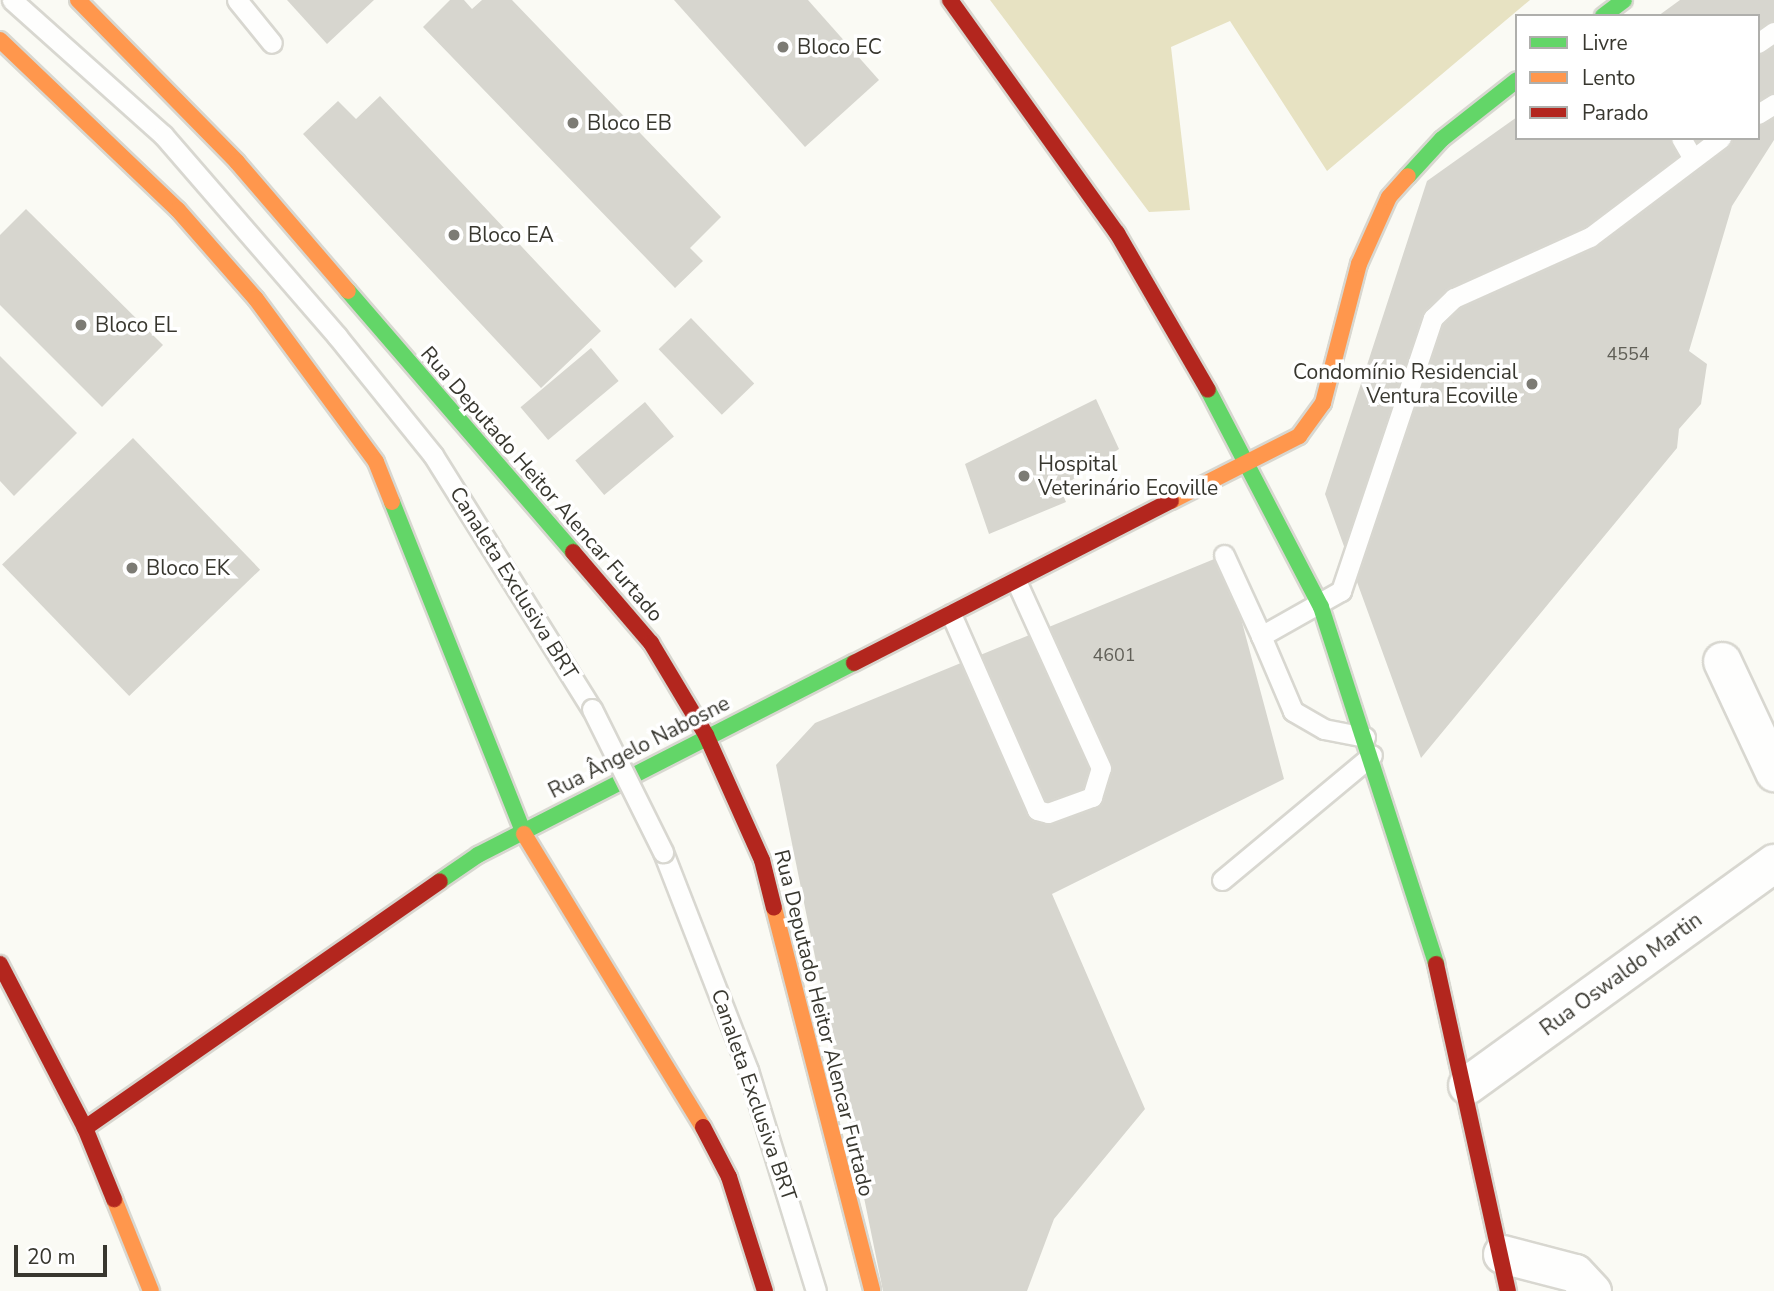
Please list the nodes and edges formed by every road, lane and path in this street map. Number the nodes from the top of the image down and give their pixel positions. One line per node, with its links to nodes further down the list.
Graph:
1 (12, 0): 32 (lane, Canaleta Exclusiva BRT, bridge)
2 (78, 0): 20 (street, Rua Deputado Heitor Alencar Furtado)
3 (237, 0): 8 (lane)
4 (950, 0): 13 (street)
5 (1624, 0): 6 (street)
6 (1606, 14)
7 (0, 40): 23 (street)
8 (272, 43)
9 (1515, 82): 13 (street, Rua Ângelo Nabosne)
10 (1682, 140): 12 (lane)
11 (1717, 140): 12 (lane)
12 (1692, 157): 16 (lane)
13 (1249, 465): 15 (street, Rua Ângelo Nabosne); 16 (street)
14 (1224, 555): 18 (lane)
15 (1016, 581): 17 (street, Rua Ângelo Nabosne); 17 (lane)
16 (1321, 607): 18 (lane); 21 (street)
17 (950, 614): 20 (street, Rua Ângelo Nabosne)
18 (1261, 636): 21 (lane)
19 (1722, 660): 22 (street)
20 (706, 735): 23 (street, Rua Ângelo Nabosne); 33 (street, Rua Deputado Heitor Alencar Furtado)
21 (1370, 746): 25 (lane); 27 (street)
22 (1774, 772)
23 (522, 830): 28 (street, Rua Ângelo Nabosne); 31 (street)
24 (1774, 863): 27 (street, Rua Oswaldo Martin)
25 (1222, 880)
26 (0, 964): 28 (street)
27 (1467, 1085): 29 (street)
28 (85, 1128): 30 (street)
29 (1502, 1254): 34 (street); 35 (street)
30 (151, 1291)
31 (765, 1291)
32 (816, 1291)
33 (872, 1291)
34 (1508, 1291)
35 (1592, 1291)

